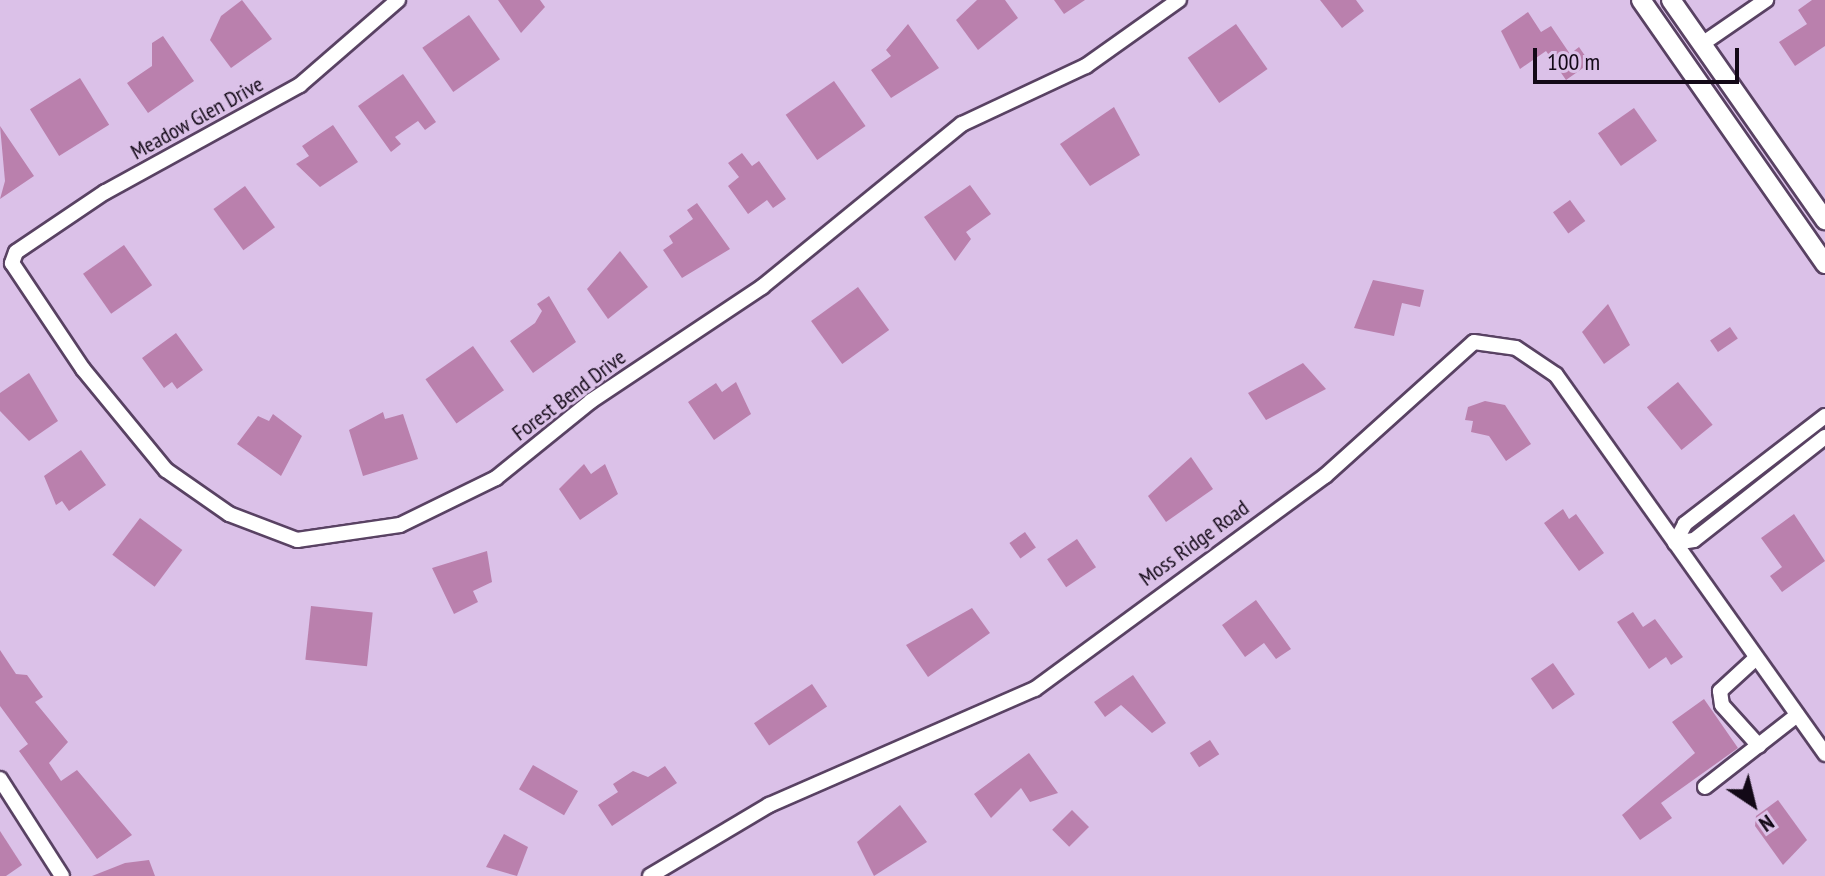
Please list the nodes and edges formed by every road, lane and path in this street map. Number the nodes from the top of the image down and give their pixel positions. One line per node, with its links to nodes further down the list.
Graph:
1 (398, 0): 8 (street, Meadow Glen Drive)
2 (1179, 0): 8 (street, Forest Bend Drive)
3 (1641, 0): 9 (main road)
4 (1671, 0): 6 (main road)
5 (1766, 0): 6 (street)
6 (1702, 44): 7 (main road)
7 (1825, 220)
8 (12, 263)
9 (1825, 264)
10 (1825, 416): 12 (street)
11 (1825, 437): 12 (street)
12 (1675, 543): 13 (street, Moss Ridge Road); 20 (street, Moss Ridge Road)
13 (1756, 658): 14 (street, Moss Ridge Road); 15 (street)
14 (1797, 715): 15 (street); 16 (street, Moss Ridge Road)
15 (1759, 746): 18 (street)
16 (1825, 754)
17 (0, 779): 19 (street)
18 (1705, 787)
19 (62, 876)
20 (650, 876)

